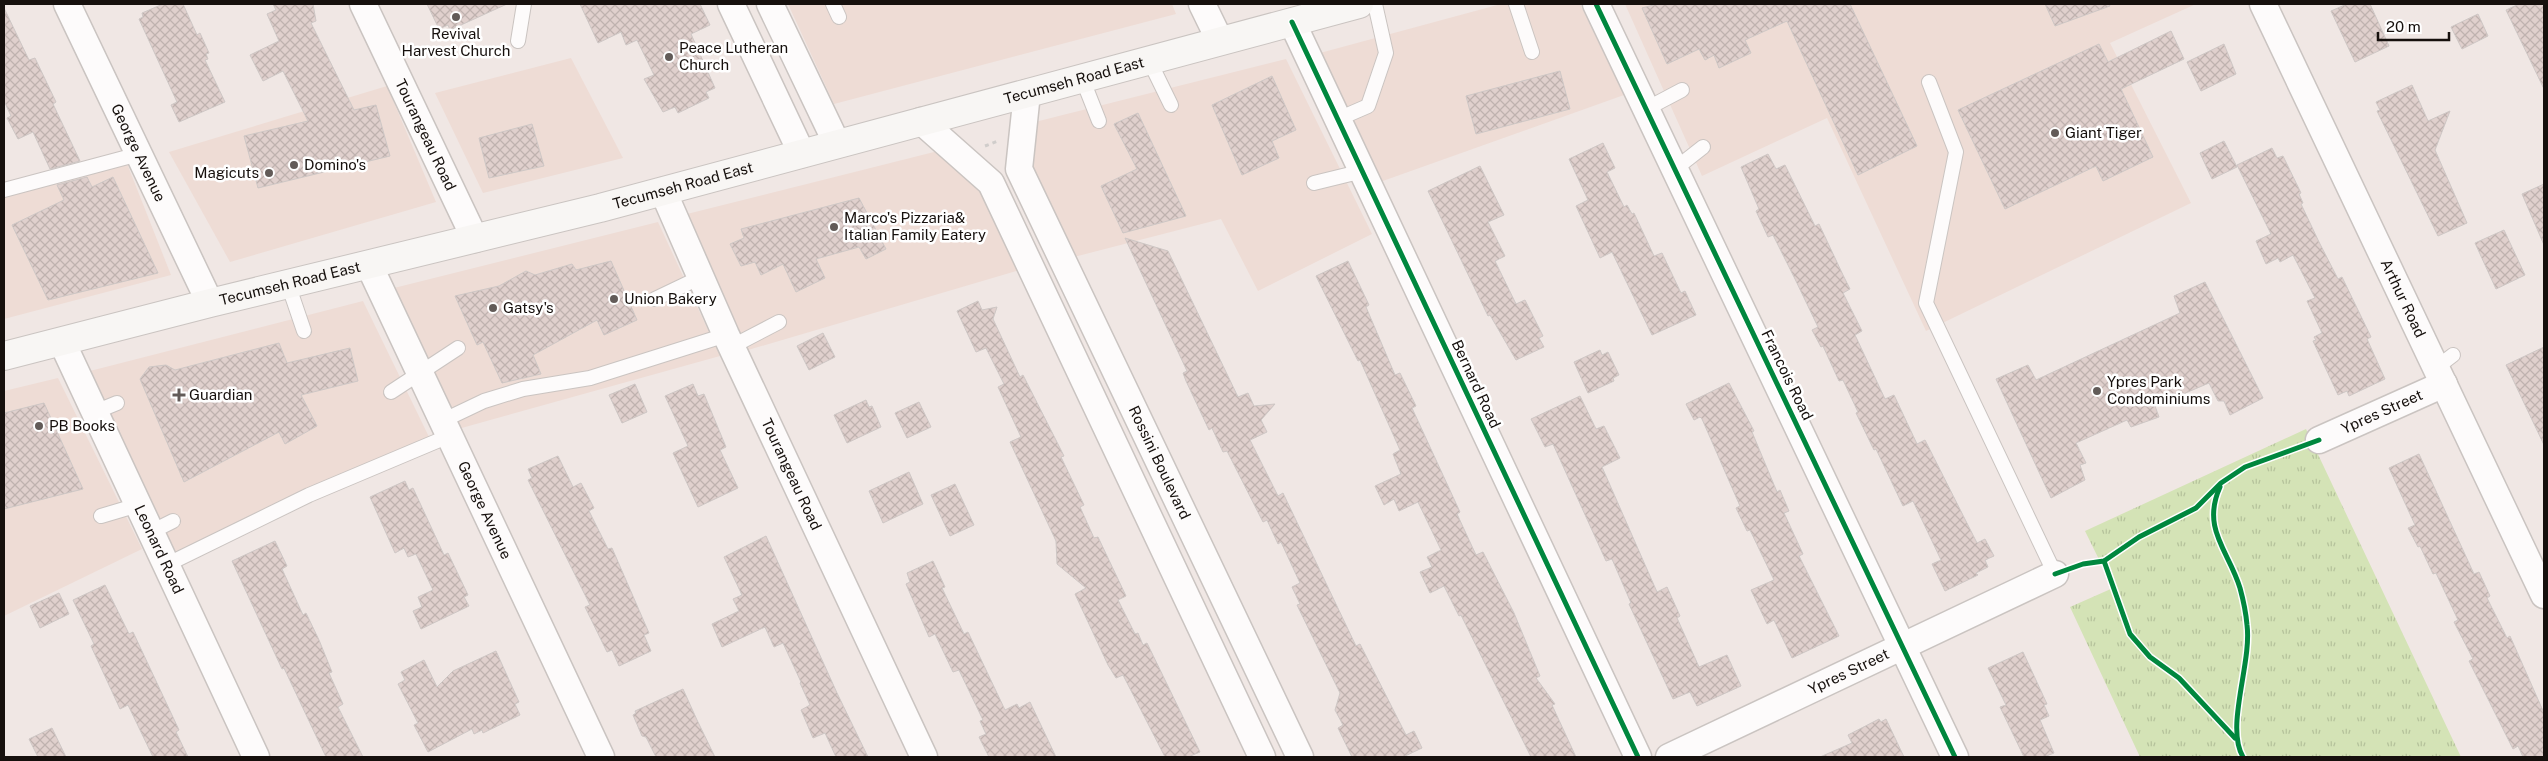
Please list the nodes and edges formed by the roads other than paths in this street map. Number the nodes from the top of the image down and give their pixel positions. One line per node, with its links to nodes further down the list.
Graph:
1 (67, 4): 30 (street, George Avenue)
2 (363, 4): 39 (street, Tourangeau Road)
3 (524, 4): 15 (lane)
4 (731, 4): 31 (street)
5 (770, 4): 28 (street)
6 (833, 4): 13 (lane)
7 (1202, 4): 16 (street)
8 (1360, 4): 14 (main road, Tecumseh Road East)
9 (1375, 4): 25 (lane)
10 (1516, 4): 17 (lane)
11 (1596, 4): 24 (street, Francois Road)
12 (2262, 4): 51 (street, Arthur Road)
13 (839, 17)
14 (1292, 22): 16 (main road, Tecumseh Road East); 25 (street, Bernard Road)
15 (518, 41)
16 (1220, 41): 18 (main road, Tecumseh Road East)
17 (1532, 52)
18 (1149, 60): 19 (main road, Tecumseh Road East); 23 (lane)
19 (1082, 78): 22 (main road, Tecumseh Road East); 27 (lane)
20 (1930, 82): 59 (lane)
21 (1682, 90): 24 (lane)
22 (1027, 93): 26 (main road, Tecumseh Road East); 33 (street)
23 (1170, 106)
24 (1646, 109): 32 (street, Francois Road)
25 (1338, 119): 34 (street, Bernard Road)
26 (922, 121): 28 (main road, Tecumseh Road East); 35 (street)
27 (1098, 121)
28 (837, 144): 31 (main road, Tecumseh Road East)
29 (1703, 147): 32 (lane)
30 (139, 154): 37 (lane); 44 (street, George Avenue)
31 (802, 154): 38 (main road, Tecumseh Road East)
32 (1675, 168): 61 (street, Francois Road)
33 (1019, 169): 35 (street); 66 (street, Rossini Boulevard)
34 (1362, 171): 36 (lane); 67 (street, Bernard Road)
35 (991, 183): 65 (street)
36 (1314, 183)
37 (4, 190)
38 (663, 191): 39 (main road, Tecumseh Road East); 41 (street, Tourangeau Road)
39 (475, 239): 40 (main road, Tecumseh Road East)
40 (368, 265): 42 (main road, Tecumseh Road East); 52 (street, George Avenue)
41 (701, 277): 43 (lane); 47 (street, Tourangeau Road)
42 (288, 284): 44 (main road, Tecumseh Road East); 46 (lane)
43 (655, 300)
44 (210, 303): 48 (main road, Tecumseh Road East)
45 (779, 322): 47 (lane)
46 (304, 331)
47 (729, 341): 54 (lane); 64 (street, Tourangeau Road)
48 (62, 342): 50 (main road, Tecumseh Road East); 56 (street, Leonard Road)
49 (458, 348): 52 (lane)
50 (4, 356)
51 (2444, 369): 55 (street, Ypres Street); 60 (street, Arthur Road)
52 (419, 372): 53 (lane); 54 (street, George Avenue)
53 (391, 392)
54 (446, 429): 58 (lane); 63 (street, George Avenue)
55 (2319, 440)
56 (138, 505): 57 (lane); 58 (street, Leonard Road)
57 (101, 516)
58 (166, 565): 62 (street, Leonard Road)
59 (2055, 574): 61 (street, Ypres Street)
60 (2544, 595)
61 (1903, 646): 68 (street, Ypres Street); 69 (street, Francois Road)
62 (256, 757)
63 (601, 757)
64 (924, 757)
65 (1262, 757)
66 (1300, 757)
67 (1638, 757)
68 (1669, 757)
69 (1955, 757)

